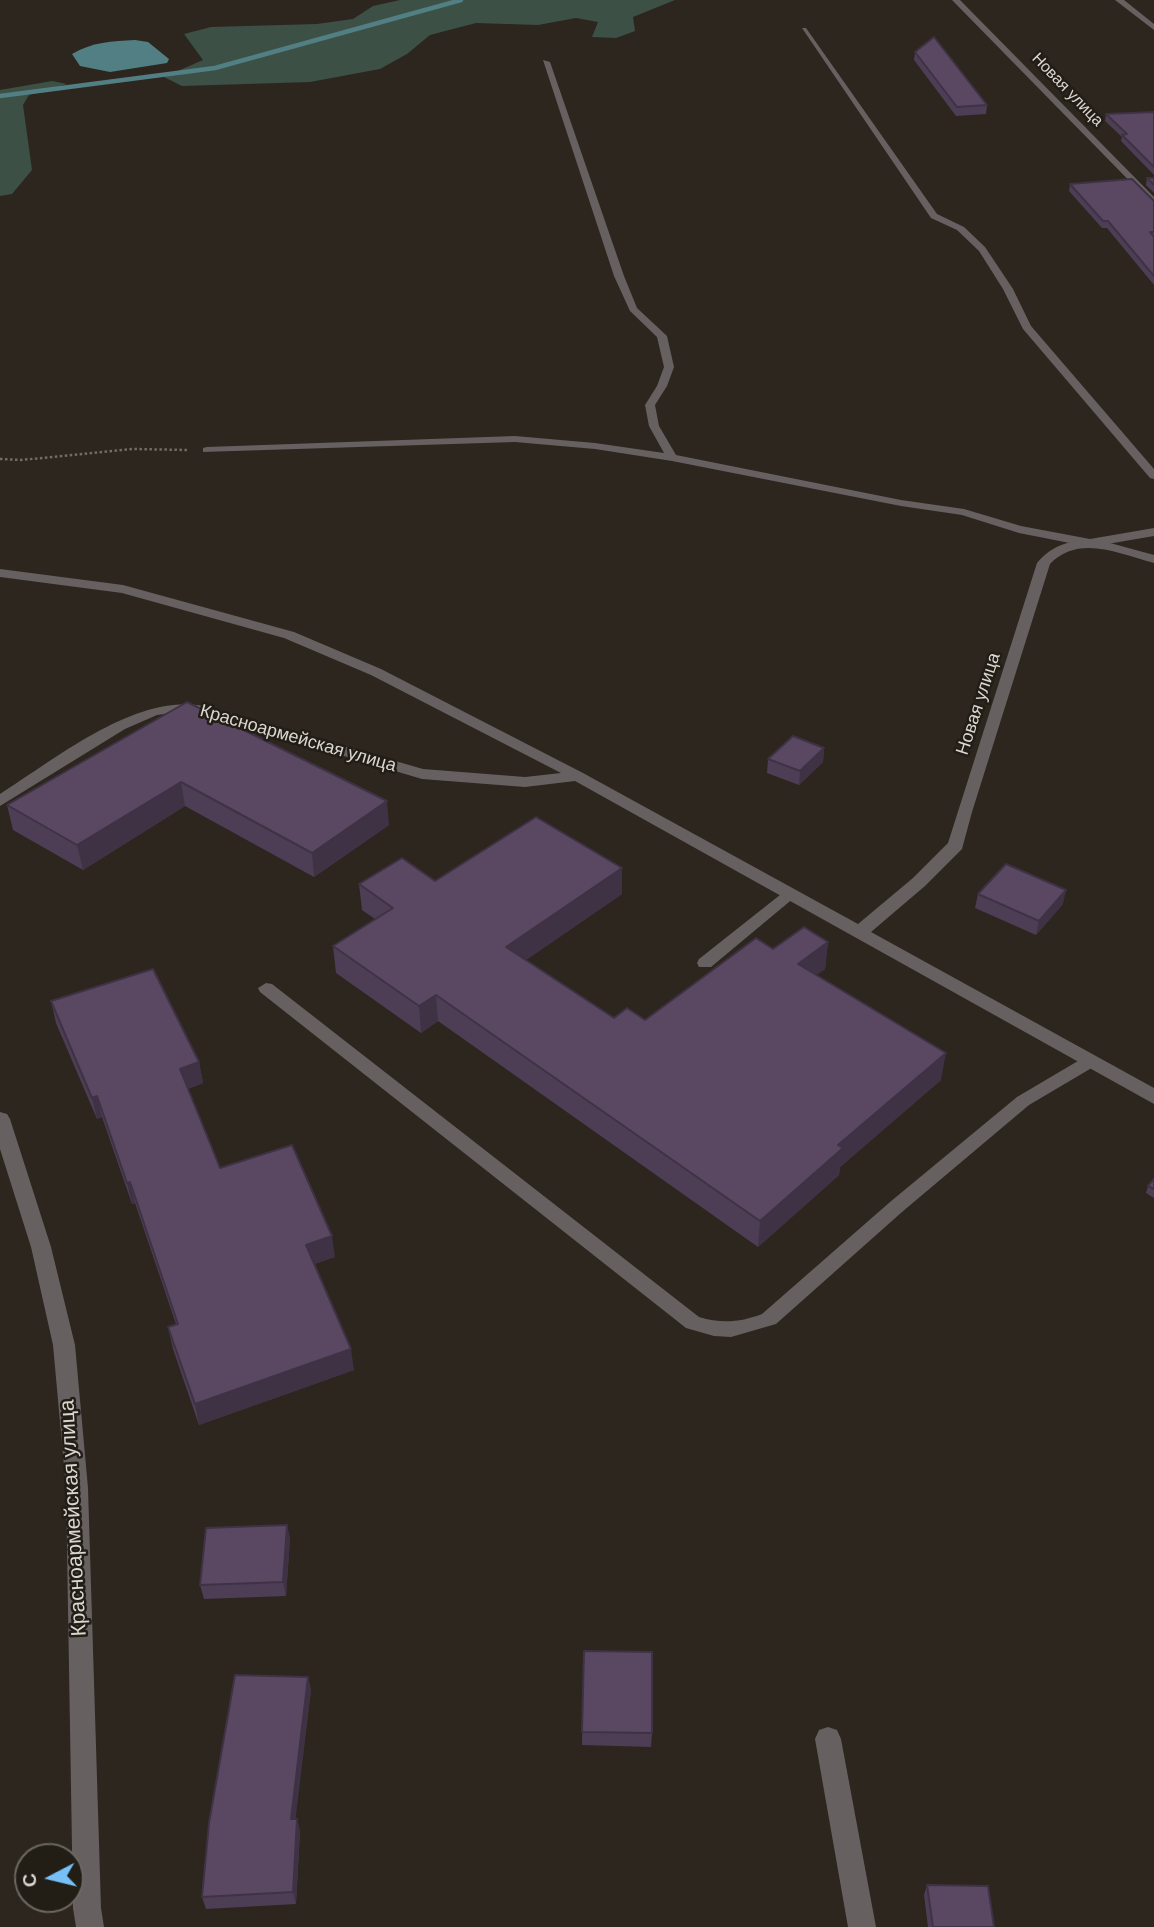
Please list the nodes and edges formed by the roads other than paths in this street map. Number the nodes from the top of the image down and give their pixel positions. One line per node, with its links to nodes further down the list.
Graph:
1 (956, 0): 6 (street, Новая улица)
2 (1119, 0): 3 (street)
3 (1154, 28)
4 (804, 29): 9 (lane)
5 (546, 62): 8 (lane)
6 (1154, 203)
7 (206, 450): 8 (lane)
8 (672, 458): 11 (lane)
9 (1154, 476)
10 (1154, 532): 11 (lane)
11 (1090, 543): 12 (street, Новая улица); 17 (street, Новая улица)
12 (1154, 559)
13 (0, 573): 14 (street)
14 (578, 776): 15 (street, Красноармейская улица); 16 (street)
15 (0, 801)
16 (790, 894): 17 (street); 18 (lane)
17 (858, 933): 20 (street)
18 (705, 963)
19 (266, 988): 20 (lane)
20 (1089, 1062): 21 (street)
21 (1154, 1097)
22 (0, 1119): 24 (street, Красноармейская улица)
23 (828, 1739): 25 (street)
24 (90, 1927)
25 (862, 1927)

